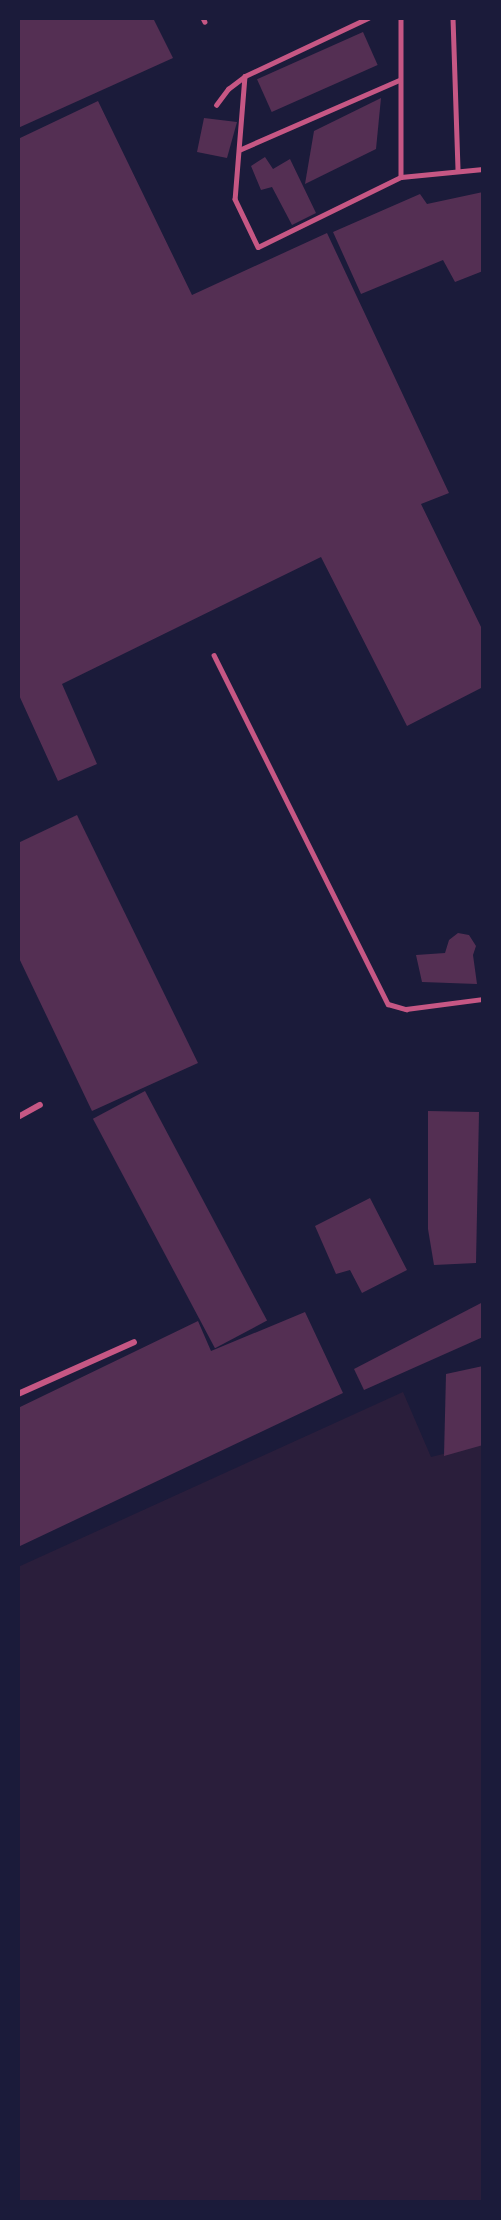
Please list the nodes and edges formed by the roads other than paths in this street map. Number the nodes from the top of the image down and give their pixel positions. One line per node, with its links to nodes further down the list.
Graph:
1 (368, 18): 4 (lane)
2 (401, 18): 5 (lane)
3 (453, 18): 9 (lane)
4 (245, 76): 6 (lane); 7 (lane)
5 (399, 80): 7 (lane); 10 (lane)
6 (216, 105)
7 (239, 150): 10 (lane)
8 (483, 169): 9 (lane)
9 (458, 171): 10 (lane)
10 (401, 177)
11 (214, 655): 12 (lane)
12 (483, 999)
13 (40, 1105): 14 (street)
14 (18, 1117)
15 (134, 1342): 16 (street)
16 (18, 1394)

